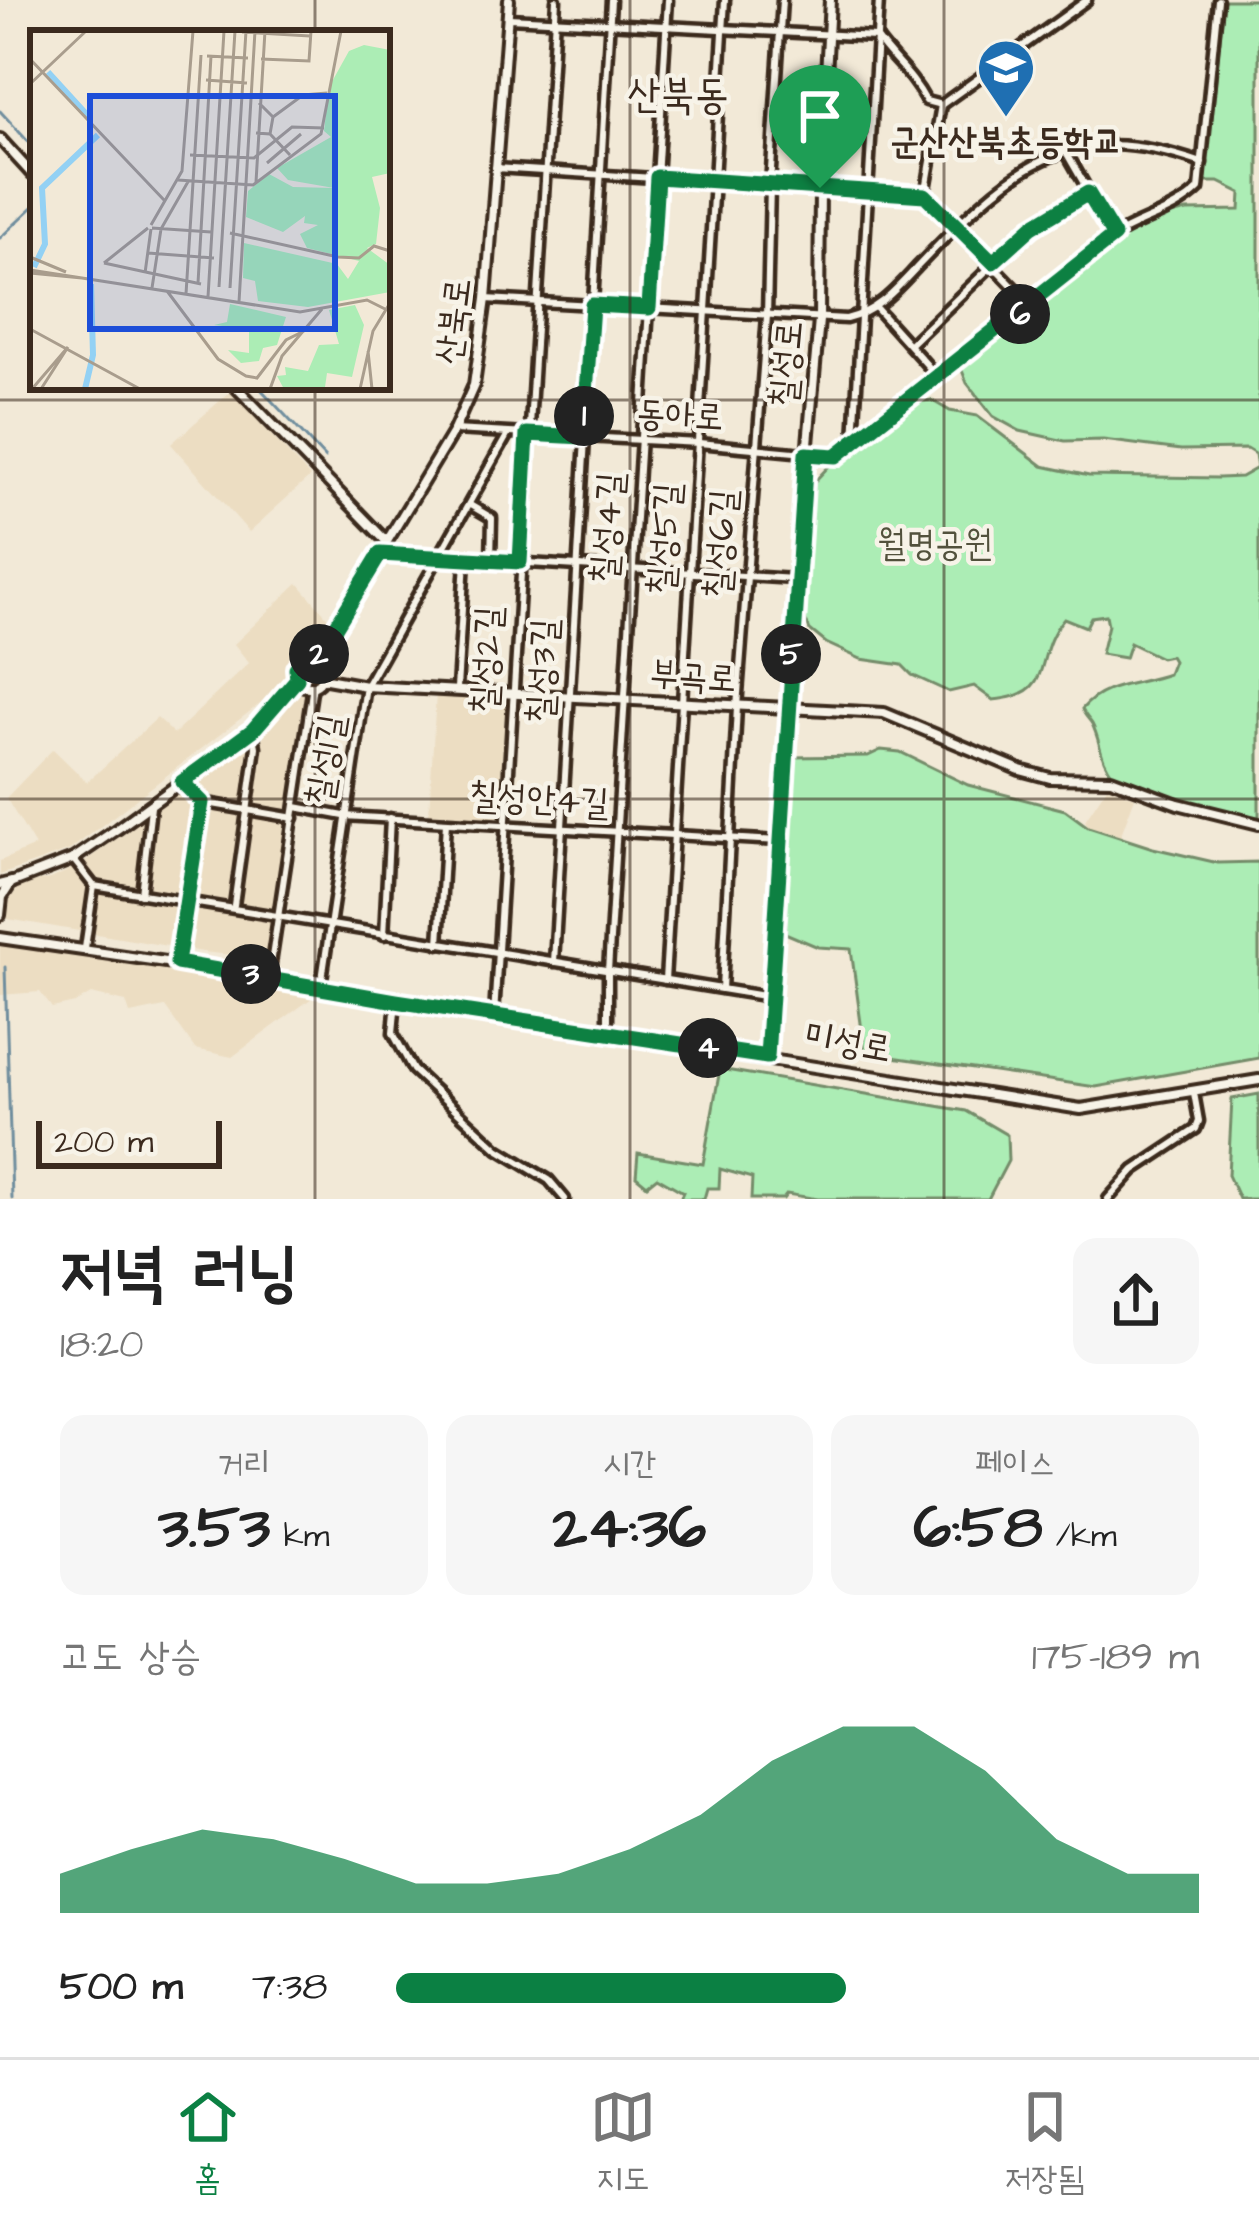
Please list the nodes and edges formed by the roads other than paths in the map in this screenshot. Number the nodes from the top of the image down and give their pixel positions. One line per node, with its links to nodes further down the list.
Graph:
1 (509, 0): 11 (street, 산북로)
2 (556, 0): 12 (street, 칠성2길)
3 (610, 0): 13 (street, 칠성3길)
4 (668, 0): 14 (street, 칠성4길)
5 (725, 0): 15 (street, 칠성5길)
6 (782, 0): 16 (street, 칠성6길)
7 (830, 0): 17 (street, 칠성로)
8 (879, 0): 18 (street)
9 (1087, 0): 19 (street)
10 (1218, 0): 22 (street, 동아로)
11 (508, 18): 12 (street); 23 (street, 산북로)
12 (554, 20): 13 (street); 24 (street, 칠성2길)
13 (609, 23): 14 (street); 26 (street, 칠성3길)
14 (667, 26): 15 (street); 27 (street, 칠성4길)
15 (723, 29): 16 (street); 28 (street, 칠성5길)
16 (779, 32): 17 (street); 29 (street, 칠성6길)
17 (829, 34): 18 (street); 30 (street, 칠성로)
18 (877, 37): 19 (street); 31 (street)
19 (941, 105): 33 (street)
20 (0, 139): 25 (street)
21 (1066, 152): 22 (street); 32 (street); 34 (street)
22 (1202, 163): 35 (street, 동아로)
23 (495, 168): 24 (street); 37 (street, 산북로)
24 (544, 170): 26 (street); 38 (street, 칠성2길)
25 (30, 172)
26 (600, 174): 27 (street); 39 (street, 칠성3길)
27 (657, 177): 28 (street); 41 (street, 칠성4길)
28 (713, 181): 29 (street); 43 (street, 칠성5길)
29 (770, 185): 30 (street); 45 (street, 칠성6길)
30 (820, 188): 31 (street); 46 (street, 칠성로)
31 (869, 190): 33 (street); 44 (street)
32 (1088, 193): 35 (street); 36 (street)
33 (925, 195): 34 (street)
34 (956, 226): 36 (street); 42 (street)
35 (1114, 236): 40 (street, 동아로)
36 (993, 262): 40 (street); 47 (street)
37 (486, 299): 38 (street); 50 (street, 산북로)
38 (535, 302): 39 (street); 52 (street, 칠성2길)
39 (592, 305): 41 (street); 53 (street, 칠성3길)
40 (1031, 305): 48 (street, 동아로)
41 (649, 308): 43 (street); 55 (street, 칠성4길)
42 (875, 308): 44 (street); 47 (street)
43 (709, 312): 45 (street); 56 (street, 칠성5길)
44 (864, 315): 46 (street); 54 (street)
45 (766, 316): 46 (street); 57 (street, 칠성6길)
46 (819, 320): 58 (street, 칠성로)
47 (910, 344): 48 (street)
48 (938, 376): 54 (street, 동아로)
49 (239, 390): 60 (street)
50 (454, 430): 51 (street, 동아로); 60 (street, 산북로)
51 (508, 434): 52 (street, 동아로); 59 (street, 칠성1길)
52 (527, 434): 53 (street, 동아로); 65 (street, 칠성2길)
53 (583, 437): 55 (street, 동아로); 66 (street, 칠성3길)
54 (854, 440): 58 (street, 동아로)
55 (641, 441): 56 (street, 동아로); 67 (street, 칠성4길)
56 (699, 443): 57 (street, 동아로); 68 (street, 칠성5길)
57 (755, 448): 58 (street, 동아로); 69 (street, 칠성6길)
58 (806, 454): 70 (street, 칠성로)
59 (470, 505): 62 (street, 칠성1길); 64 (street)
60 (386, 542): 61 (street, 산북로)
61 (380, 554): 62 (street); 71 (street, 산북로)
62 (436, 559): 63 (street); 74 (street, 칠성1길)
63 (465, 561): 64 (street); 75 (street)
64 (490, 561): 65 (street)
65 (520, 562): 66 (street); 76 (street, 칠성2길)
66 (577, 566): 67 (street); 77 (street, 칠성3길)
67 (632, 569): 68 (street); 78 (street, 칠성4길)
68 (690, 573): 69 (street); 79 (street, 칠성5길)
69 (746, 576): 70 (street); 80 (street, 칠성6길)
70 (796, 579): 81 (street, 칠성로)
71 (315, 661): 72 (street); 73 (street)
72 (297, 679): 73 (street); 82 (street)
73 (317, 682): 74 (street, 부곡로); 86 (street)
74 (366, 686): 75 (street, 부곡로); 88 (street, 칠성1길)
75 (457, 688): 76 (street, 부곡로)
76 (512, 692): 77 (street, 부곡로); 93 (street, 칠성2길)
77 (568, 696): 78 (street, 부곡로); 94 (street, 칠성3길)
78 (626, 699): 79 (street, 부곡로); 95 (street, 칠성4길)
79 (683, 703): 80 (street, 부곡로); 96 (street, 칠성5길)
80 (737, 707): 81 (street, 부곡로); 97 (street, 칠성6길)
81 (787, 709): 92 (street, 부곡로); 98 (street, 칠성로)
82 (253, 730): 83 (street); 87 (street)
83 (182, 782): 84 (street); 85 (street)
84 (202, 802): 87 (street); 104 (street)
85 (151, 803): 99 (street); 103 (street)
86 (296, 807): 88 (street, 칠성안4길); 89 (street)
87 (246, 809): 89 (street); 105 (street)
88 (344, 816): 90 (street, 칠성안4길); 108 (street, 칠성1길)
89 (294, 818): 106 (street)
90 (390, 818): 91 (street, 칠성안4길); 109 (street)
91 (446, 822): 93 (street, 칠성안4길); 111 (street)
92 (1259, 824)
93 (505, 825): 94 (street, 칠성안4길); 113 (street, 칠성2길)
94 (561, 828): 95 (street, 칠성안4길); 114 (street, 칠성3길)
95 (617, 831): 96 (street, 칠성안4길); 116 (street, 칠성4길)
96 (674, 835): 97 (street, 칠성안4길); 118 (street, 칠성5길)
97 (731, 838): 98 (street, 칠성안4길); 120 (street, 칠성6길)
98 (779, 841): 121 (street, 칠성로)
99 (73, 859): 100 (street); 102 (street)
100 (12, 882): 101 (street); 107 (street)
101 (0, 886)
102 (94, 886): 103 (street); 112 (street)
103 (141, 894): 104 (street)
104 (187, 902): 105 (street); 115 (street)
105 (234, 906): 106 (street)
106 (280, 914): 108 (street); 117 (street)
107 (0, 915)
108 (331, 923): 109 (street); 119 (street, 칠성1길)
109 (384, 935): 111 (street)
110 (0, 938): 112 (street, 미성로)
111 (439, 944): 113 (street)
112 (85, 948): 115 (street, 미성로)
113 (498, 953): 114 (street); 123 (street, 칠성2길)
114 (554, 962): 116 (street)
115 (177, 963): 117 (street, 미성로)
116 (608, 971): 118 (street); 124 (street, 칠성4길)
117 (269, 977): 119 (street, 미성로)
118 (665, 980): 120 (street)
119 (321, 986): 122 (street, 미성로)
120 (722, 989): 121 (street)
121 (770, 997): 125 (street, 칠성로)
122 (396, 1001): 123 (street, 미성로); 128 (street)
123 (494, 1016): 124 (street, 미성로)
124 (608, 1034): 125 (street, 미성로)
125 (767, 1057): 127 (street, 미성로)
126 (1259, 1080): 127 (street, 미성로)
127 (1194, 1093): 129 (street)
128 (565, 1199)
129 (1108, 1199)

